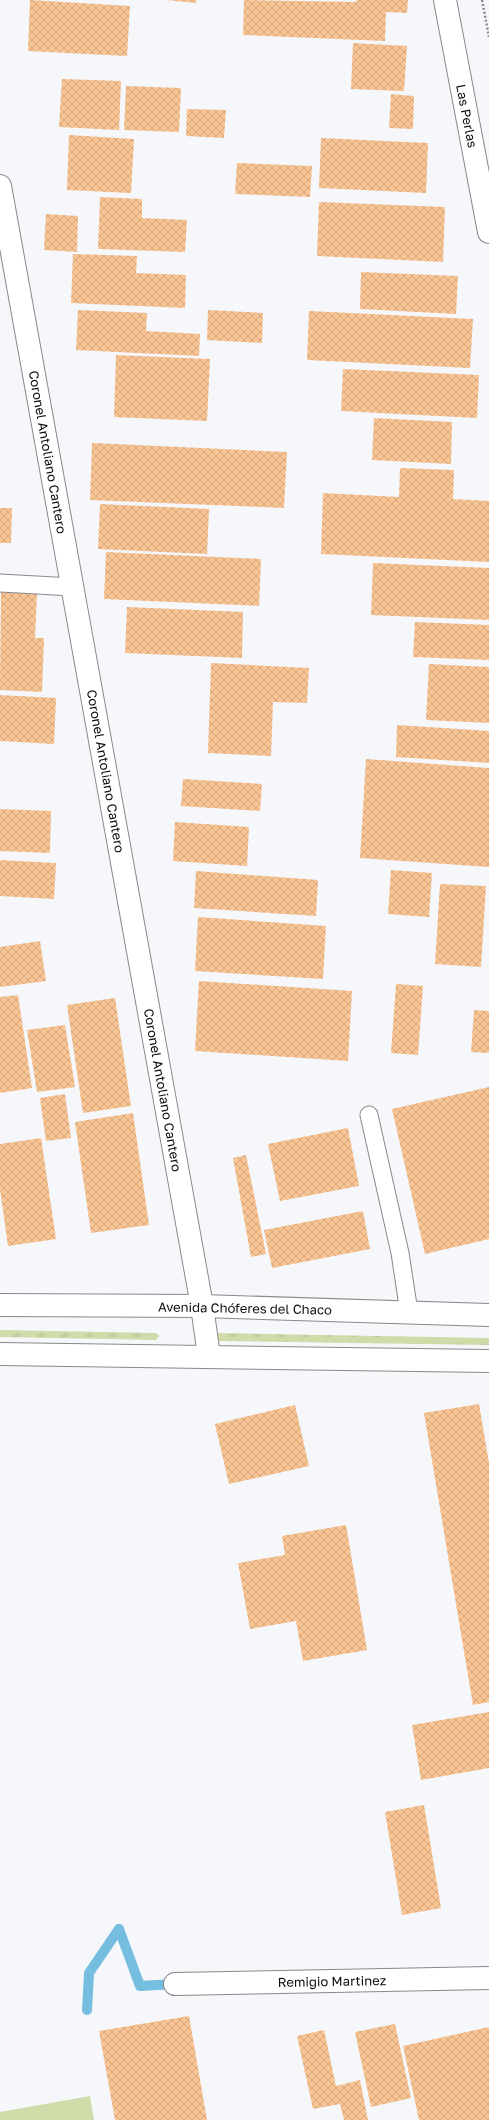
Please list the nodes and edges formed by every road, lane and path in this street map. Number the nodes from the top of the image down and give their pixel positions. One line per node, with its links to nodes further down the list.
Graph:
1 (445, 0): 5 (street, Las Perlas)
2 (482, 0): 3 (path)
3 (489, 37)
4 (0, 186): 7 (street, Coronel Antoliano Cantero)
5 (489, 232)
6 (0, 583): 7 (lane)
7 (73, 587): 10 (street, Coronel Antoliano Cantero)
8 (369, 1115): 11 (lane)
9 (0, 1305): 10 (street, Avenida Chóferes del Chaco)
10 (202, 1306): 11 (street, Avenida Chóferes del Chaco); 14 (street, Coronel Antoliano Cantero)
11 (409, 1312): 12 (street, Avenida Chóferes del Chaco)
12 (489, 1315)
13 (0, 1354): 14 (street)
14 (209, 1356): 15 (street)
15 (489, 1361)
16 (489, 1978): 17 (street, Remigio Martinez)
17 (175, 1984)

